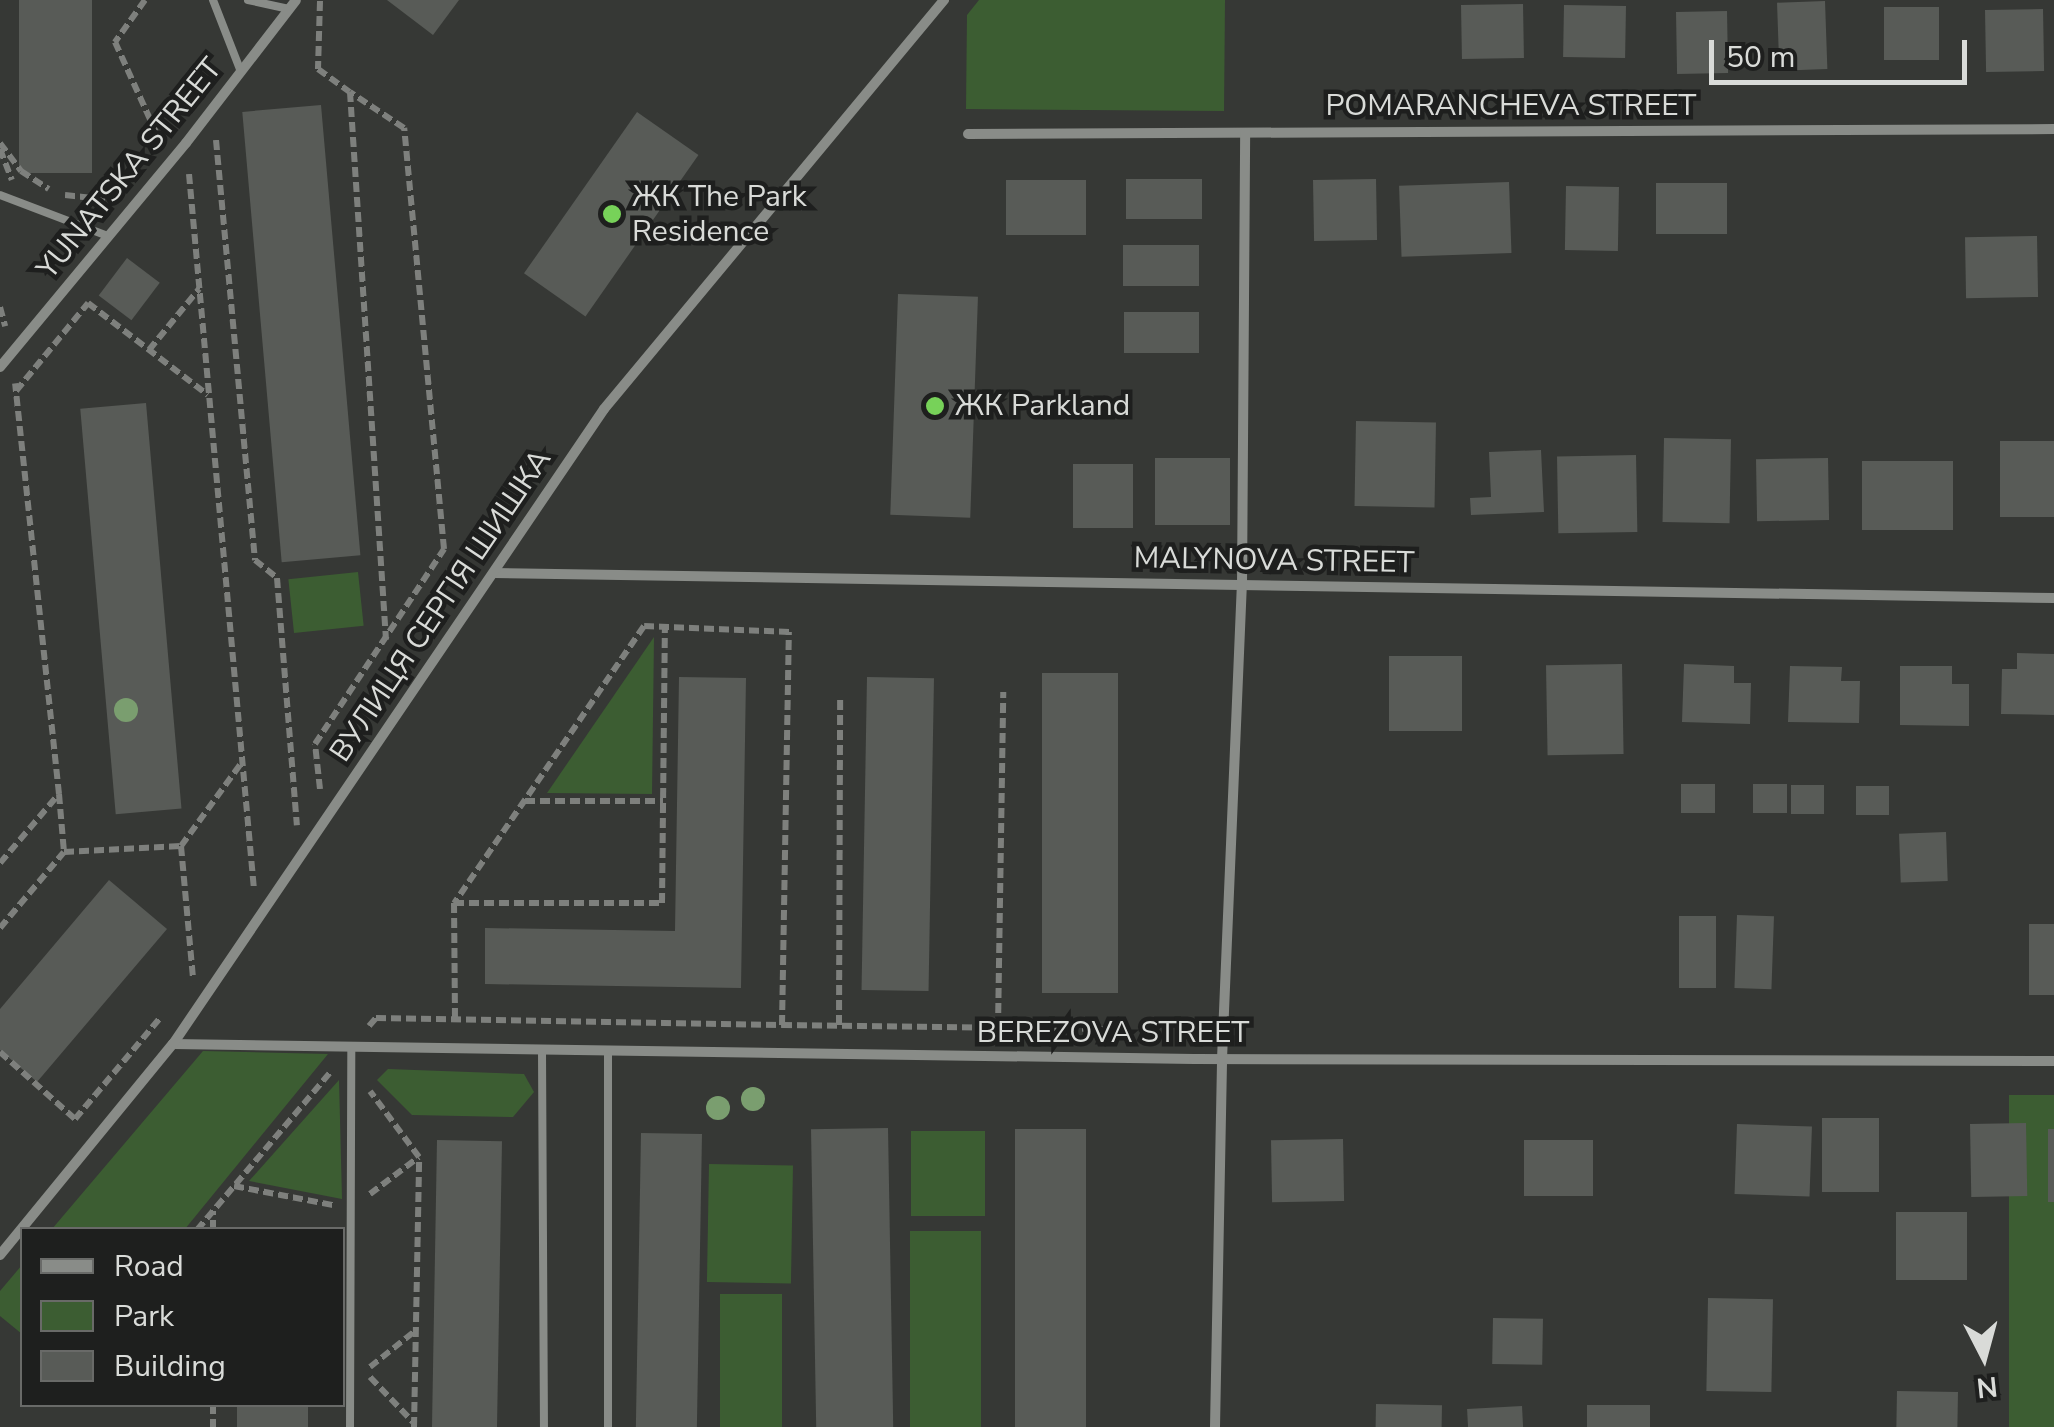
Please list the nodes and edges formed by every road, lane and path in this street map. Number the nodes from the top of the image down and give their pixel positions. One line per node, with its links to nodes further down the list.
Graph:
1 (144, 0): 15 (path)
2 (213, 0): 7 (lane)
3 (248, 0): 6 (lane)
4 (320, 0): 8 (path)
5 (944, 0): 25 (street, ВУЛИЦЯ СЕРГІЯ ШИШКА)
6 (293, 4): 7 (street, YUNATSKA STREET)
7 (241, 72): 9 (street, YUNATSKA STREET)
8 (350, 92): 29 (path); 29 (path)
9 (213, 108): 14 (street, YUNATSKA STREET); 37 (path)
10 (2054, 129): 11 (street, POMARANCHEVA STREET)
11 (1245, 132): 12 (street, POMARANCHEVA STREET); 26 (street)
12 (968, 134)
13 (0, 143): 16 (path)
14 (186, 143): 18 (street, YUNATSKA STREET); 19 (path)
15 (149, 153)
16 (118, 190)
17 (0, 195): 18 (lane)
18 (108, 236): 21 (street, YUNATSKA STREET)
19 (200, 288): 20 (path); 24 (path)
20 (149, 350): 23 (path); 24 (path)
21 (12, 353): 22 (street, YUNATSKA STREET); 23 (path)
22 (0, 368)
23 (16, 391): 33 (path)
24 (209, 396): 32 (path)
25 (494, 573): 26 (street, MALYNOVA STREET); 55 (street, ВУЛИЦЯ СЕРГІЯ ШИШКА)
26 (1242, 586): 27 (street, MALYNOVA STREET); 60 (street)
27 (2054, 598)
28 (665, 627): 35 (path); 36 (path); 51 (path)
29 (386, 640): 34 (path)
30 (1003, 692): 53 (path)
31 (840, 698): 52 (path)
32 (242, 761): 38 (path); 41 (path)
33 (58, 794): 39 (path); 40 (path)
34 (321, 798)
35 (524, 801): 36 (path); 42 (path)
36 (664, 801): 42 (path)
37 (305, 820)
38 (182, 846): 39 (path); 47 (path)
39 (64, 852): 44 (path)
40 (0, 863)
41 (265, 878)
42 (454, 903): 50 (path)
43 (0, 913): 44 (path)
44 (12, 914): 45 (path)
45 (0, 928)
46 (204, 965): 47 (path)
47 (193, 980): 48 (path)
48 (182, 994)
49 (170, 1008): 58 (path)
50 (455, 1020): 51 (path); 56 (path)
51 (782, 1025): 52 (path)
52 (839, 1025): 53 (path)
53 (998, 1028): 54 (path)
54 (1108, 1028)
55 (173, 1044): 56 (street, BEREZOVA STREET); 64 (street, ВУЛИЦЯ СЕРГІЯ ШИШКА)
56 (351, 1047): 57 (street, BEREZOVA STREET); 63 (path); 70 (lane)
57 (542, 1051): 59 (street, BEREZOVA STREET); 74 (lane)
58 (0, 1052)
59 (608, 1052): 60 (street, BEREZOVA STREET); 75 (lane)
60 (1222, 1059): 61 (street, BEREZOVA STREET); 76 (street)
61 (2054, 1062)
62 (419, 1157): 69 (path)
63 (213, 1210): 65 (path); 66 (path)
64 (23, 1227)
65 (199, 1227)
66 (213, 1227)
67 (20, 1231): 68 (street, ВУЛИЦЯ СЕРГІЯ ШИШКА)
68 (0, 1255)
69 (416, 1330): 71 (path); 72 (path)
70 (350, 1356): 71 (path); 73 (lane)
71 (365, 1371): 72 (path)
72 (414, 1425)
73 (350, 1427)
74 (544, 1427)
75 (608, 1427)
76 (1215, 1427)

